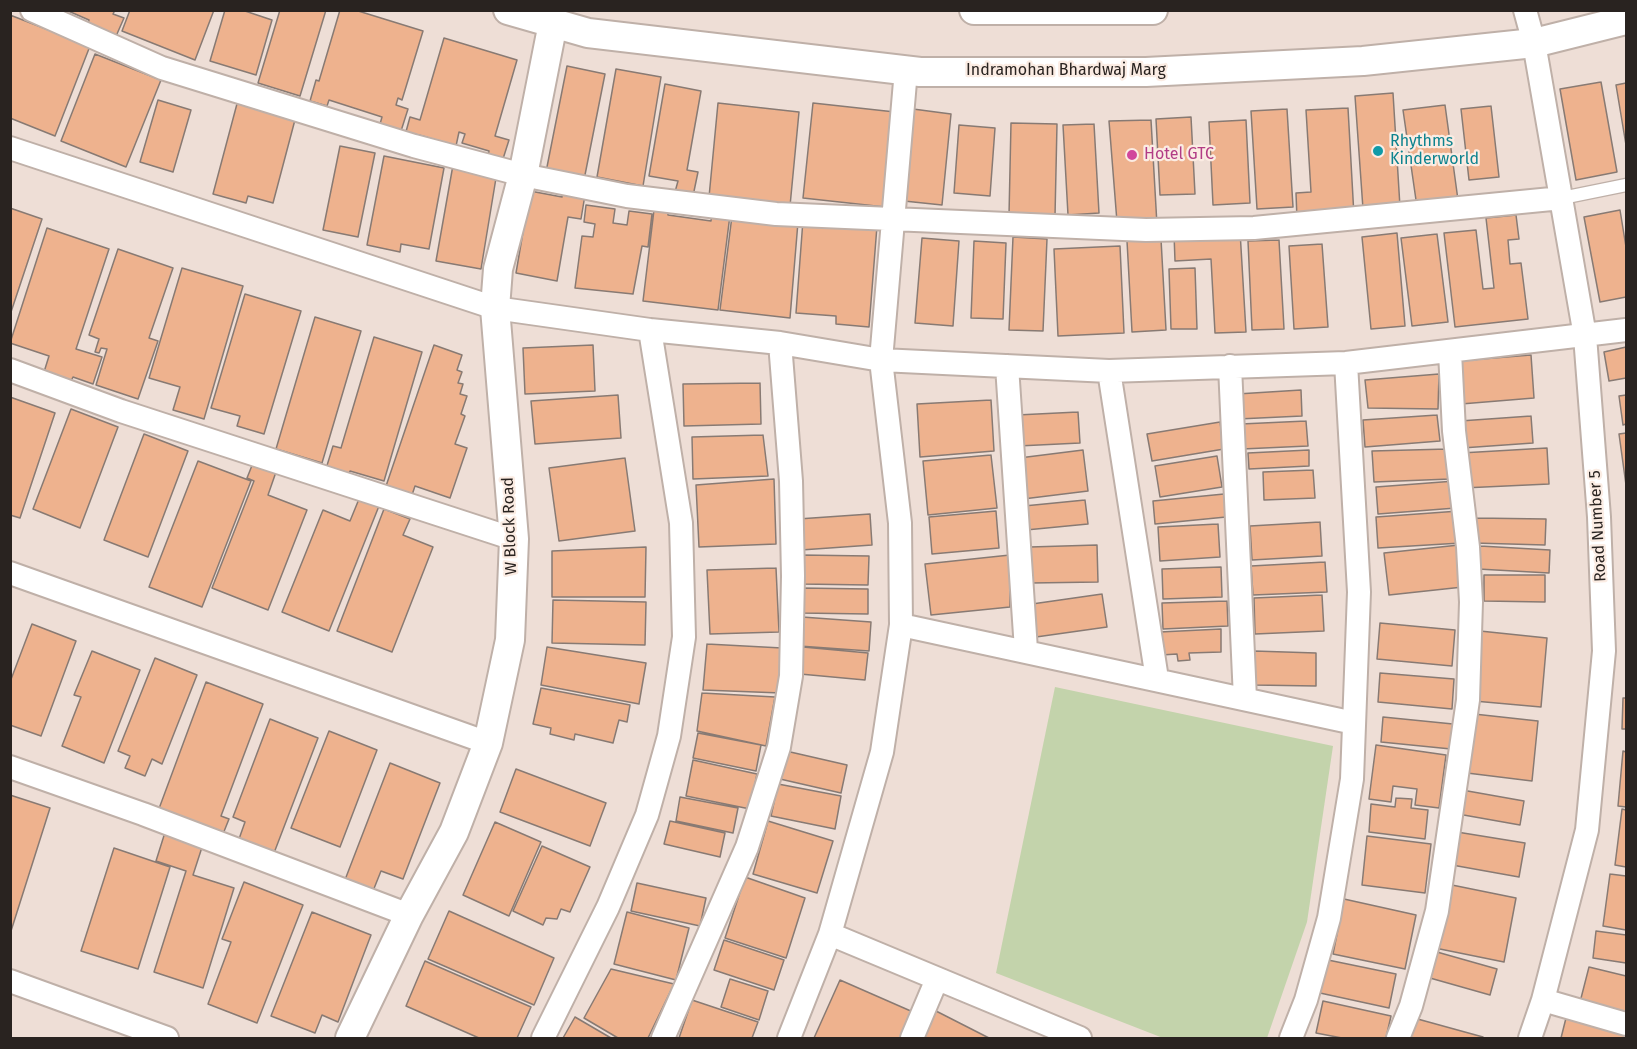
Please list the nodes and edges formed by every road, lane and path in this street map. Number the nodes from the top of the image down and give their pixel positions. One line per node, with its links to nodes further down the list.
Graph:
1 (32, 10): 11 (street)
2 (508, 10): 7 (street, Indramohan Bhardwaj Marg)
3 (974, 10): 4 (street)
4 (1153, 10)
5 (1525, 10): 8 (street, Road Number 5)
6 (1626, 20): 8 (street, Indramohan Bhardwaj Marg)
7 (553, 23): 9 (street, Indramohan Bhardwaj Marg); 11 (street, W Block Road)
8 (1534, 43): 9 (street, Indramohan Bhardwaj Marg); 13 (street, Road Number 5)
9 (906, 70): 14 (street)
10 (10, 148): 15 (street)
11 (523, 175): 14 (street); 15 (street, W Block Road)
12 (1626, 185): 13 (lane)
13 (1562, 198): 14 (street); 18 (street, Road Number 5)
14 (895, 219): 21 (street)
15 (495, 308): 16 (street); 27 (street, W Block Road)
16 (650, 330): 19 (street); 45 (street)
17 (1626, 330): 18 (street)
18 (1585, 336): 20 (street); 40 (street, Road Number 5)
19 (780, 343): 21 (street); 46 (street)
20 (1450, 352): 22 (street); 51 (street)
21 (881, 360): 23 (street); 29 (street)
22 (1346, 363): 24 (street); 33 (street)
23 (1007, 366): 26 (street); 30 (street)
24 (1230, 366): 26 (street); 32 (street)
25 (10, 370): 27 (street)
26 (1109, 371): 31 (street)
27 (514, 539): 34 (street, W Block Road)
28 (10, 573): 34 (street)
29 (901, 625): 30 (street); 37 (street)
30 (1026, 650): 31 (street)
31 (1157, 679): 32 (street)
32 (1245, 699): 33 (street)
33 (1354, 723): 50 (street)
34 (488, 743): 36 (street, W Block Road)
35 (10, 767): 36 (street)
36 (409, 915): 44 (street, W Block Road)
37 (830, 934): 38 (street); 47 (street)
38 (937, 979): 42 (street); 48 (street)
39 (10, 981): 43 (street)
40 (1543, 1000): 41 (street); 52 (street, Road Number 5)
41 (1626, 1024)
42 (1046, 1032): 49 (street)
43 (167, 1038)
44 (350, 1038)
45 (543, 1038)
46 (663, 1038)
47 (789, 1038)
48 (912, 1038)
49 (1080, 1038)
50 (1291, 1038)
51 (1398, 1038)
52 (1530, 1038)

